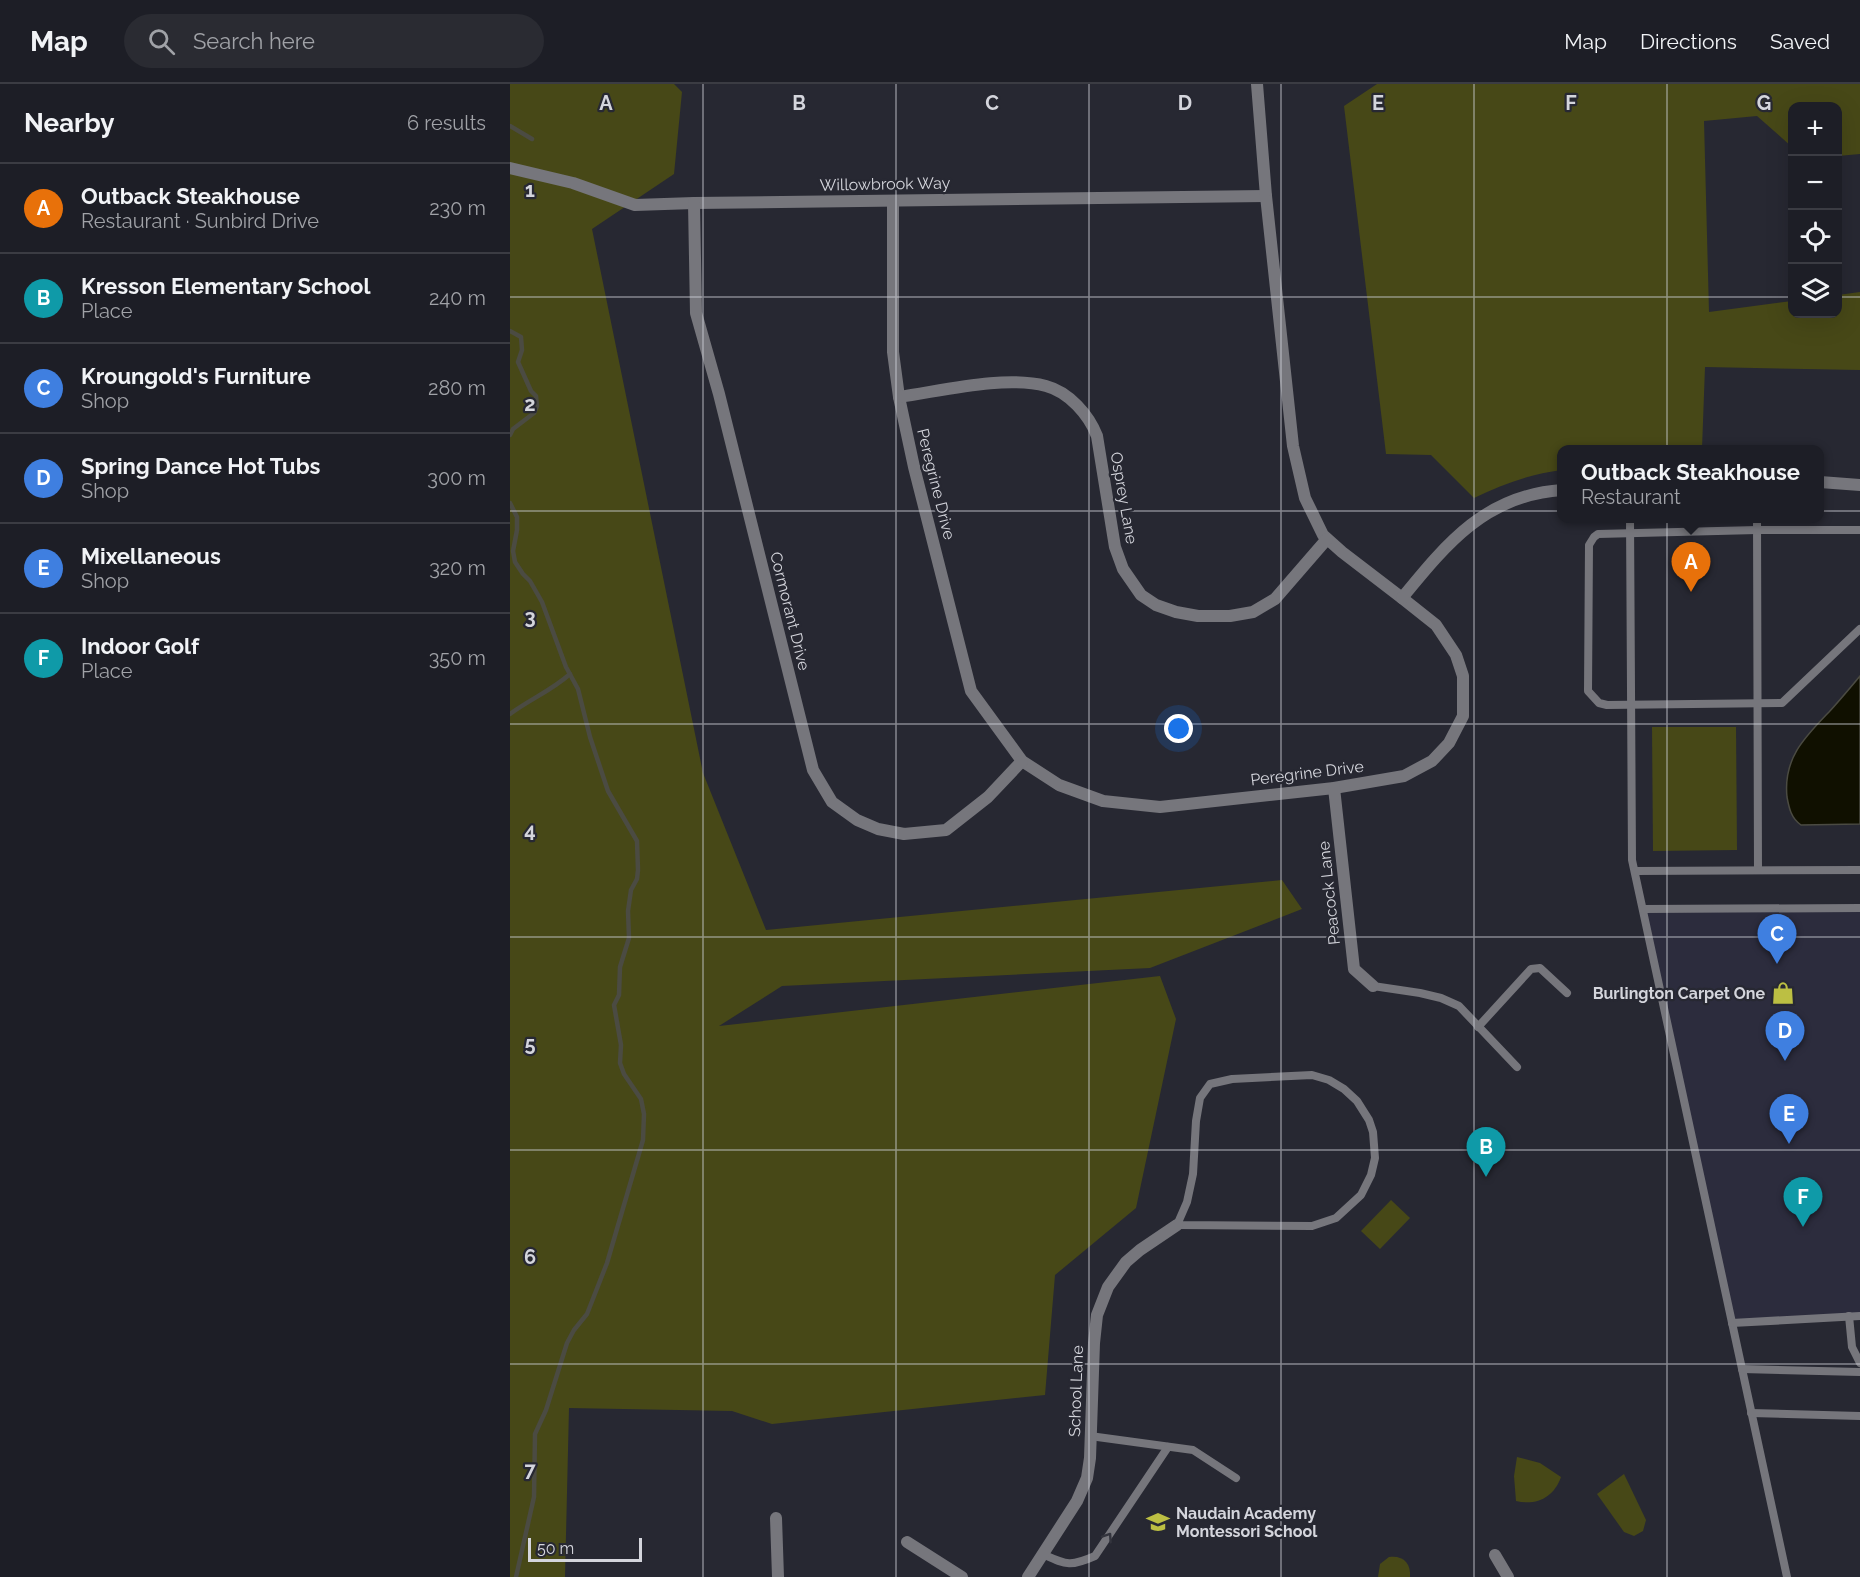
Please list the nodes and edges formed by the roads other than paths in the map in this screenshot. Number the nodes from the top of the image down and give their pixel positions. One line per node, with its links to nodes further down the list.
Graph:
1 (1257, 84): 3 (street, Peregrine Drive)
2 (510, 168): 5 (street, Willowbrook Way)
3 (1266, 196): 4 (street, Willowbrook Way); 15 (street, Peregrine Drive)
4 (893, 201): 5 (street, Willowbrook Way); 6 (street, Peregrine Drive)
5 (694, 203): 20 (street, Cormorant Drive)
6 (899, 397): 15 (street, Osprey Lane); 20 (street, Peregrine Drive)
7 (1824, 482): 8 (street)
8 (1860, 485)
9 (1557, 491): 16 (street)
10 (1630, 523): 14 (lane)
11 (1757, 523): 12 (lane)
12 (1757, 530): 13 (lane); 14 (lane); 18 (lane)
13 (1860, 530)
14 (1630, 533): 19 (lane); 19 (lane)
15 (1327, 539): 16 (street, Peregrine Drive)
16 (1402, 597): 21 (street, Peregrine Drive)
17 (1860, 629): 18 (lane)
18 (1758, 704): 19 (lane); 22 (lane)
19 (1631, 706): 24 (lane)
20 (1022, 761): 21 (street, Peregrine Drive)
21 (1334, 788): 27 (street, Peacock Lane)
22 (1758, 870): 23 (lane); 24 (lane)
23 (1860, 870)
24 (1635, 871): 26 (lane)
25 (1860, 908): 26 (lane)
26 (1643, 909): 34 (lane)
27 (1372, 986): 29 (lane)
28 (1567, 993): 29 (lane)
29 (1478, 1027): 30 (lane)
30 (1517, 1067)
31 (1177, 1225): 31 (lane); 40 (street, School Lane)
32 (1849, 1316): 33 (lane); 34 (lane); 35 (lane)
33 (1860, 1316)
34 (1732, 1323): 36 (lane)
35 (1860, 1363)
36 (1742, 1370): 37 (lane); 38 (lane)
37 (1860, 1372)
38 (1751, 1413): 39 (lane); 51 (lane)
39 (1860, 1416)
40 (1090, 1436): 41 (lane); 45 (street, School Lane)
41 (1168, 1447): 42 (lane); 45 (lane, one-way to 41)
42 (1236, 1478)
43 (776, 1518): 47 (street)
44 (907, 1542): 48 (street)
45 (1042, 1554): 49 (street, School Lane)
46 (1495, 1555): 50 (street)
47 (778, 1577)
48 (962, 1577)
49 (1028, 1577)
50 (1508, 1577)
51 (1787, 1577)

